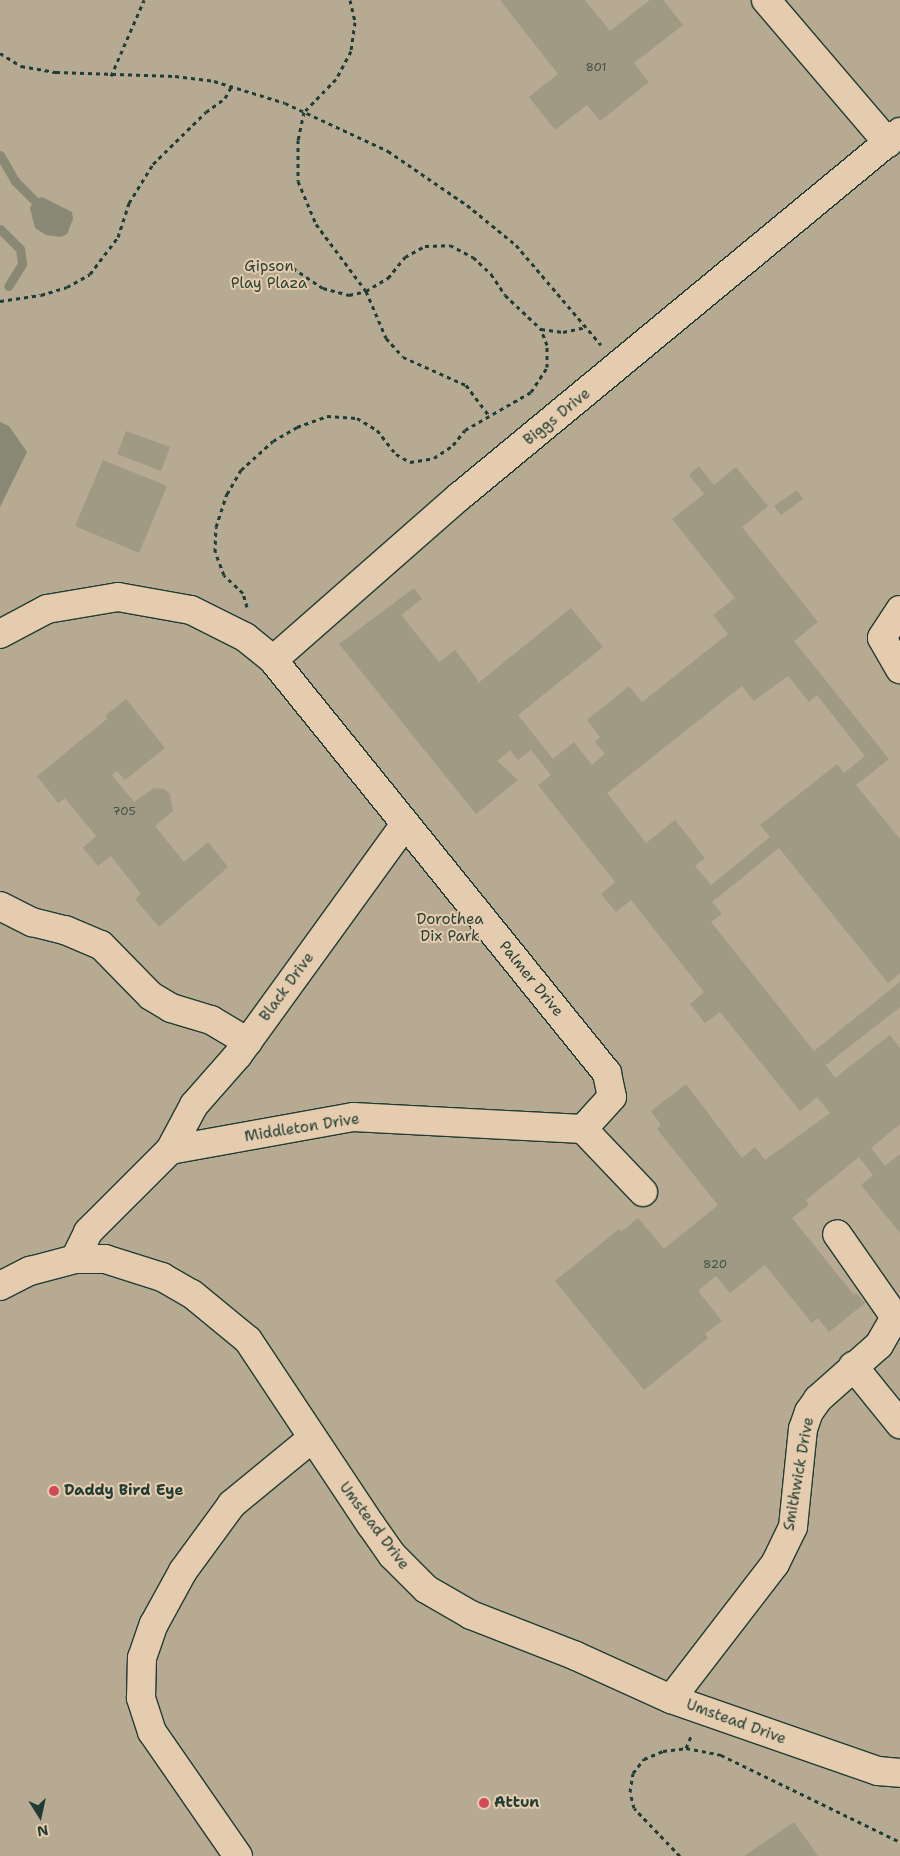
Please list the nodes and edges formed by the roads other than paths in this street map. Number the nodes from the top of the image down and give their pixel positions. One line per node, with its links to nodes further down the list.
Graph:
1 (766, 0): 2 (street)
2 (894, 138): 5 (street, Biggs Drive)
3 (900, 610): 6 (street)
4 (0, 634): 5 (street)
5 (272, 660): 7 (street, Palmer Drive)
6 (900, 669)
7 (405, 824): 9 (street, Black Drive); 10 (street, Palmer Drive)
8 (0, 906): 9 (street)
9 (248, 1042): 11 (street, Black Drive)
10 (583, 1129): 11 (street, Middleton Drive); 12 (street)
11 (170, 1150): 14 (street)
12 (643, 1192)
13 (837, 1234): 16 (street, Smithwick Drive)
14 (75, 1259): 15 (street, Umstead Drive); 18 (street, Umstead Drive)
15 (0, 1286)
16 (853, 1366): 17 (street); 19 (street, Smithwick Drive)
17 (900, 1424)
18 (311, 1439): 19 (street, Umstead Drive); 21 (street)
19 (671, 1699): 20 (street, Umstead Drive)
20 (900, 1773)
21 (238, 1856)

